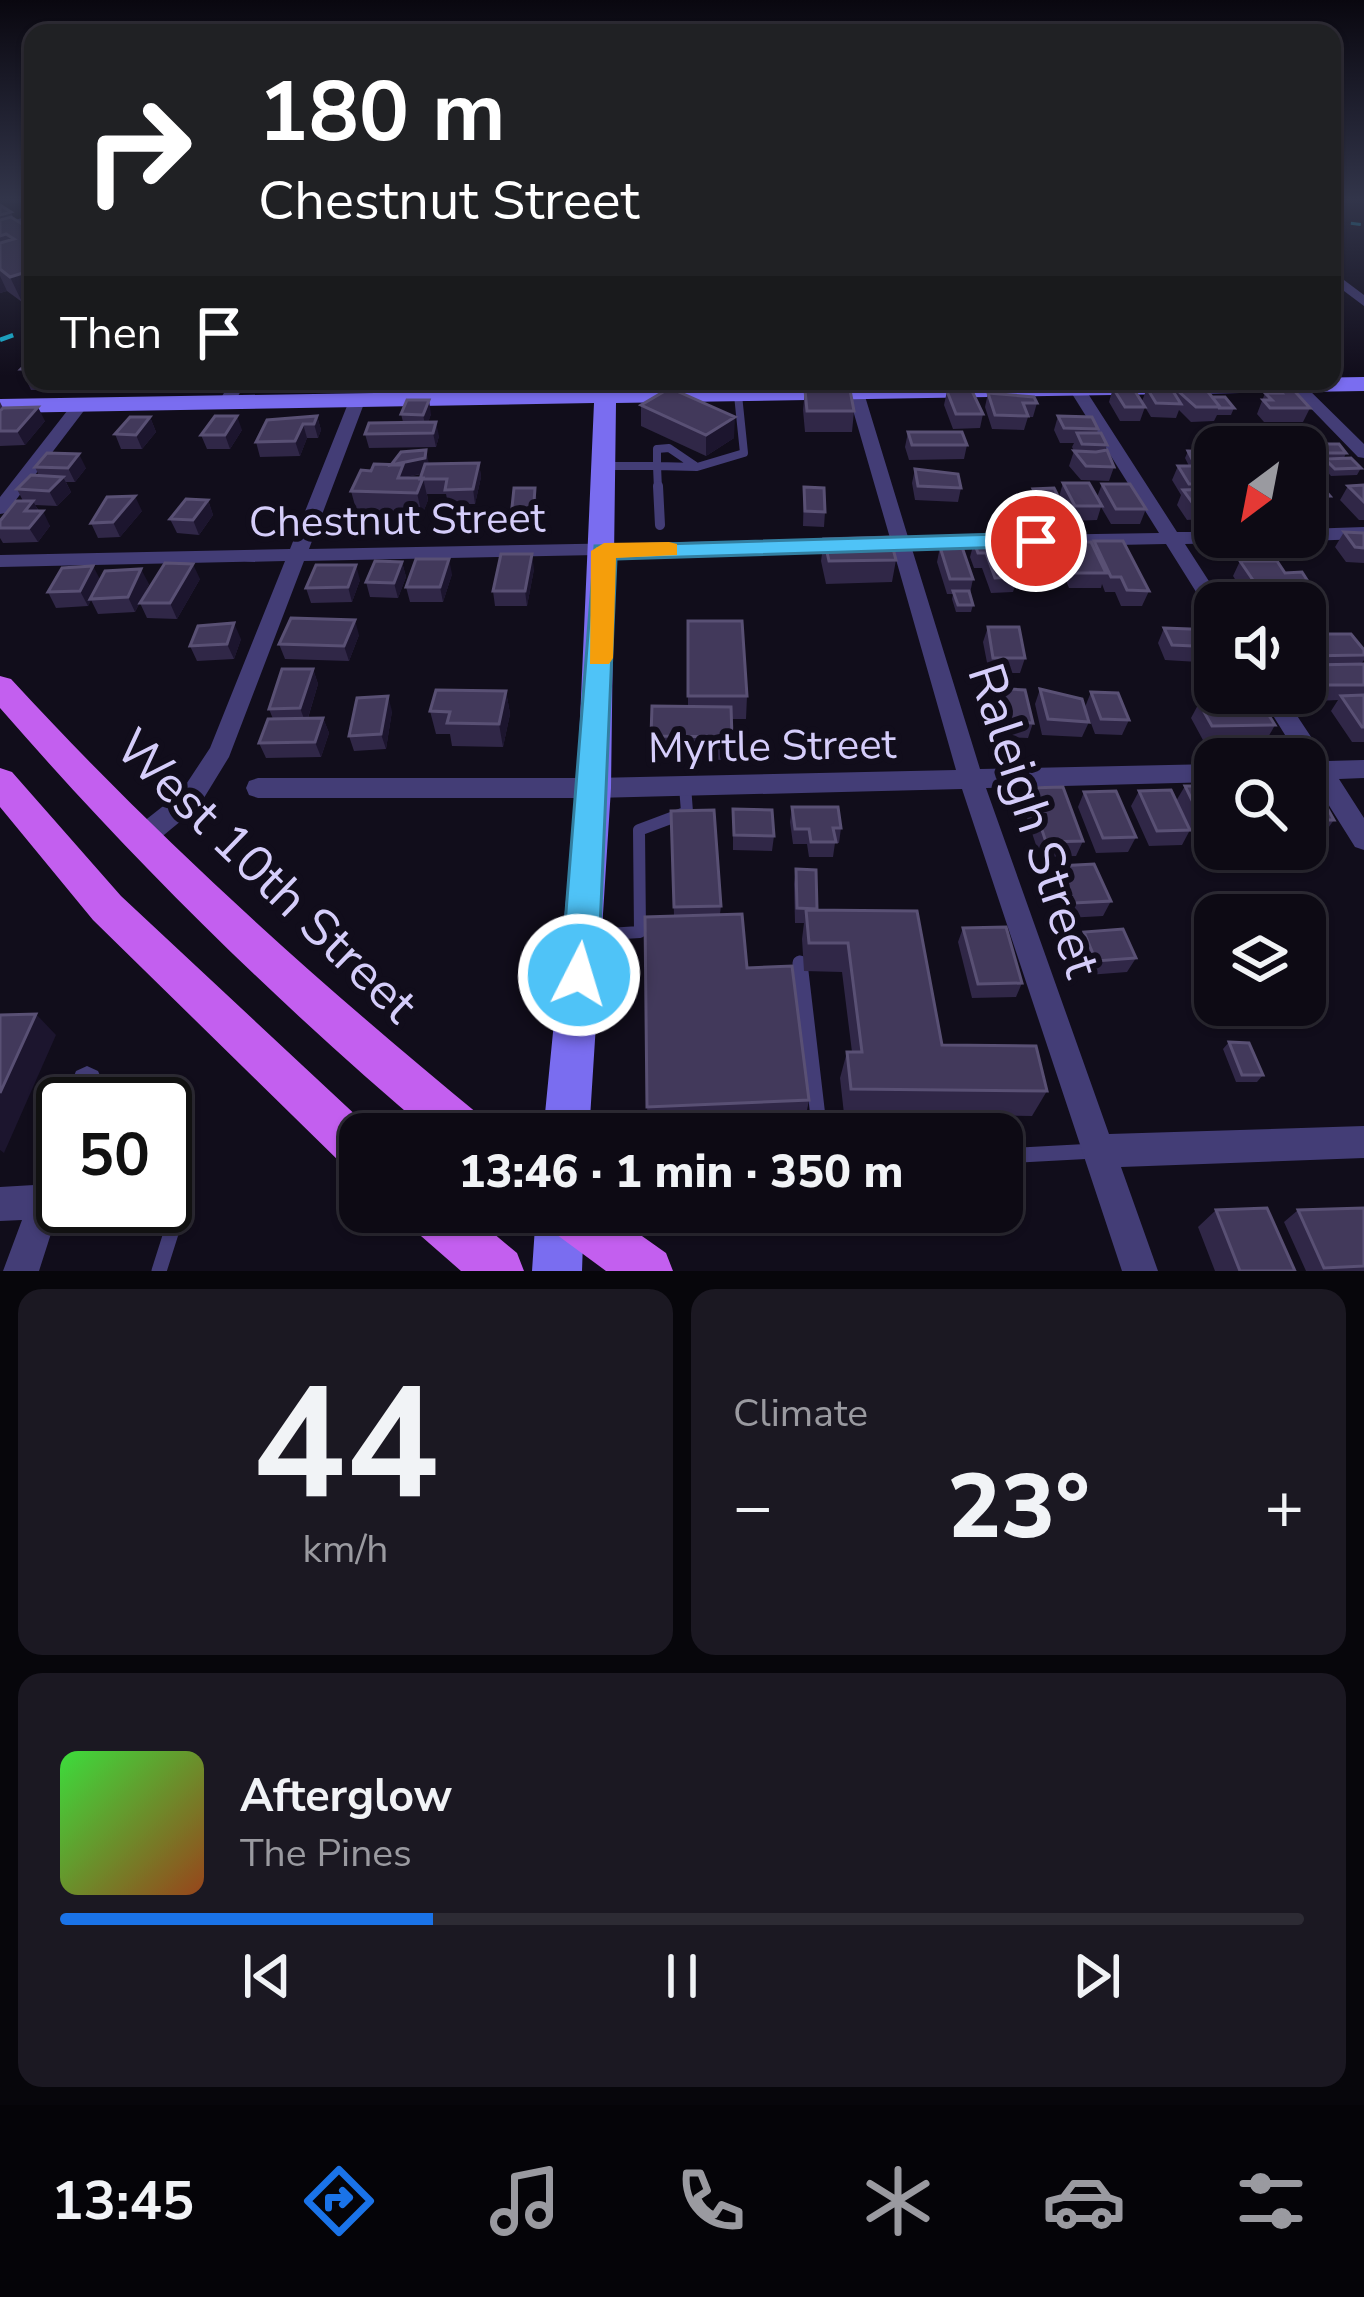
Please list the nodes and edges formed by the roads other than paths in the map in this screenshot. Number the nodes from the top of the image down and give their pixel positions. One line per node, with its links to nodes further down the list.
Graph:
1 (234, 390): 11 (street)
2 (419, 390): 9 (main road); 10 (main road)
3 (782, 390): 13 (main road)
4 (824, 390): 8 (main road)
5 (919, 390): 8 (main road)
6 (1078, 390): 24 (street)
7 (1301, 390): 16 (street)
8 (856, 393): 26 (street, Raleigh Street)
9 (605, 397): 13 (main road); 17 (main road)
10 (356, 401): 11 (main road); 28 (street)
11 (226, 403): 12 (main road)
12 (80, 405): 14 (main road); 20 (street)
13 (740, 405): 15 (lane); 19 (lane)
14 (0, 406)
15 (724, 416)
16 (1364, 453)
17 (605, 466): 18 (lane); 27 (main road)
18 (658, 466): 19 (lane); 19 (lane); 21 (lane)
19 (699, 467)
20 (0, 509)
21 (660, 525)
22 (1364, 533): 23 (street)
23 (1326, 534)
24 (1173, 538): 25 (street, Chestnut Street); 26 (street, Chestnut Street); 30 (street)
25 (1194, 538)
26 (900, 544): 27 (street, Chestnut Street); 35 (street, Raleigh Street)
27 (604, 551): 28 (street, Chestnut Street); 39 (main road)
28 (300, 557): 29 (street, Chestnut Street); 42 (street)
29 (0, 561)
30 (1200, 582)
31 (0, 687): 42 (main road, West 10th Street)
32 (1364, 769): 33 (street)
33 (1326, 770)
34 (1194, 774): 35 (street, Myrtle Street)
35 (970, 779): 37 (street, Myrtle Street); 50 (street, Raleigh Street)
36 (0, 782): 48 (main road)
37 (686, 786): 39 (street, Myrtle Street); 43 (lane)
38 (258, 788): 39 (street, Myrtle Street)
39 (594, 788): 43 (main road)
40 (1326, 789): 41 (street)
41 (1364, 839)
42 (138, 842): 45 (main road, West 10th Street)
43 (583, 936): 46 (main road)
44 (800, 963): 47 (lane)
45 (442, 1113)
46 (568, 1113)
47 (818, 1113)
48 (339, 1130)
49 (1364, 1142): 50 (street)
50 (1099, 1151): 51 (lane); 64 (street, Raleigh Street)
51 (1023, 1155)
52 (36, 1203): 53 (street)
53 (0, 1204)
54 (39, 1233): 59 (street)
55 (171, 1233): 60 (lane)
56 (455, 1233): 61 (main road)
57 (561, 1233): 62 (main road)
58 (593, 1233): 63 (main road)
59 (21, 1271)
60 (159, 1271)
61 (499, 1271)
62 (557, 1271)
63 (648, 1271)
64 (1140, 1271)

